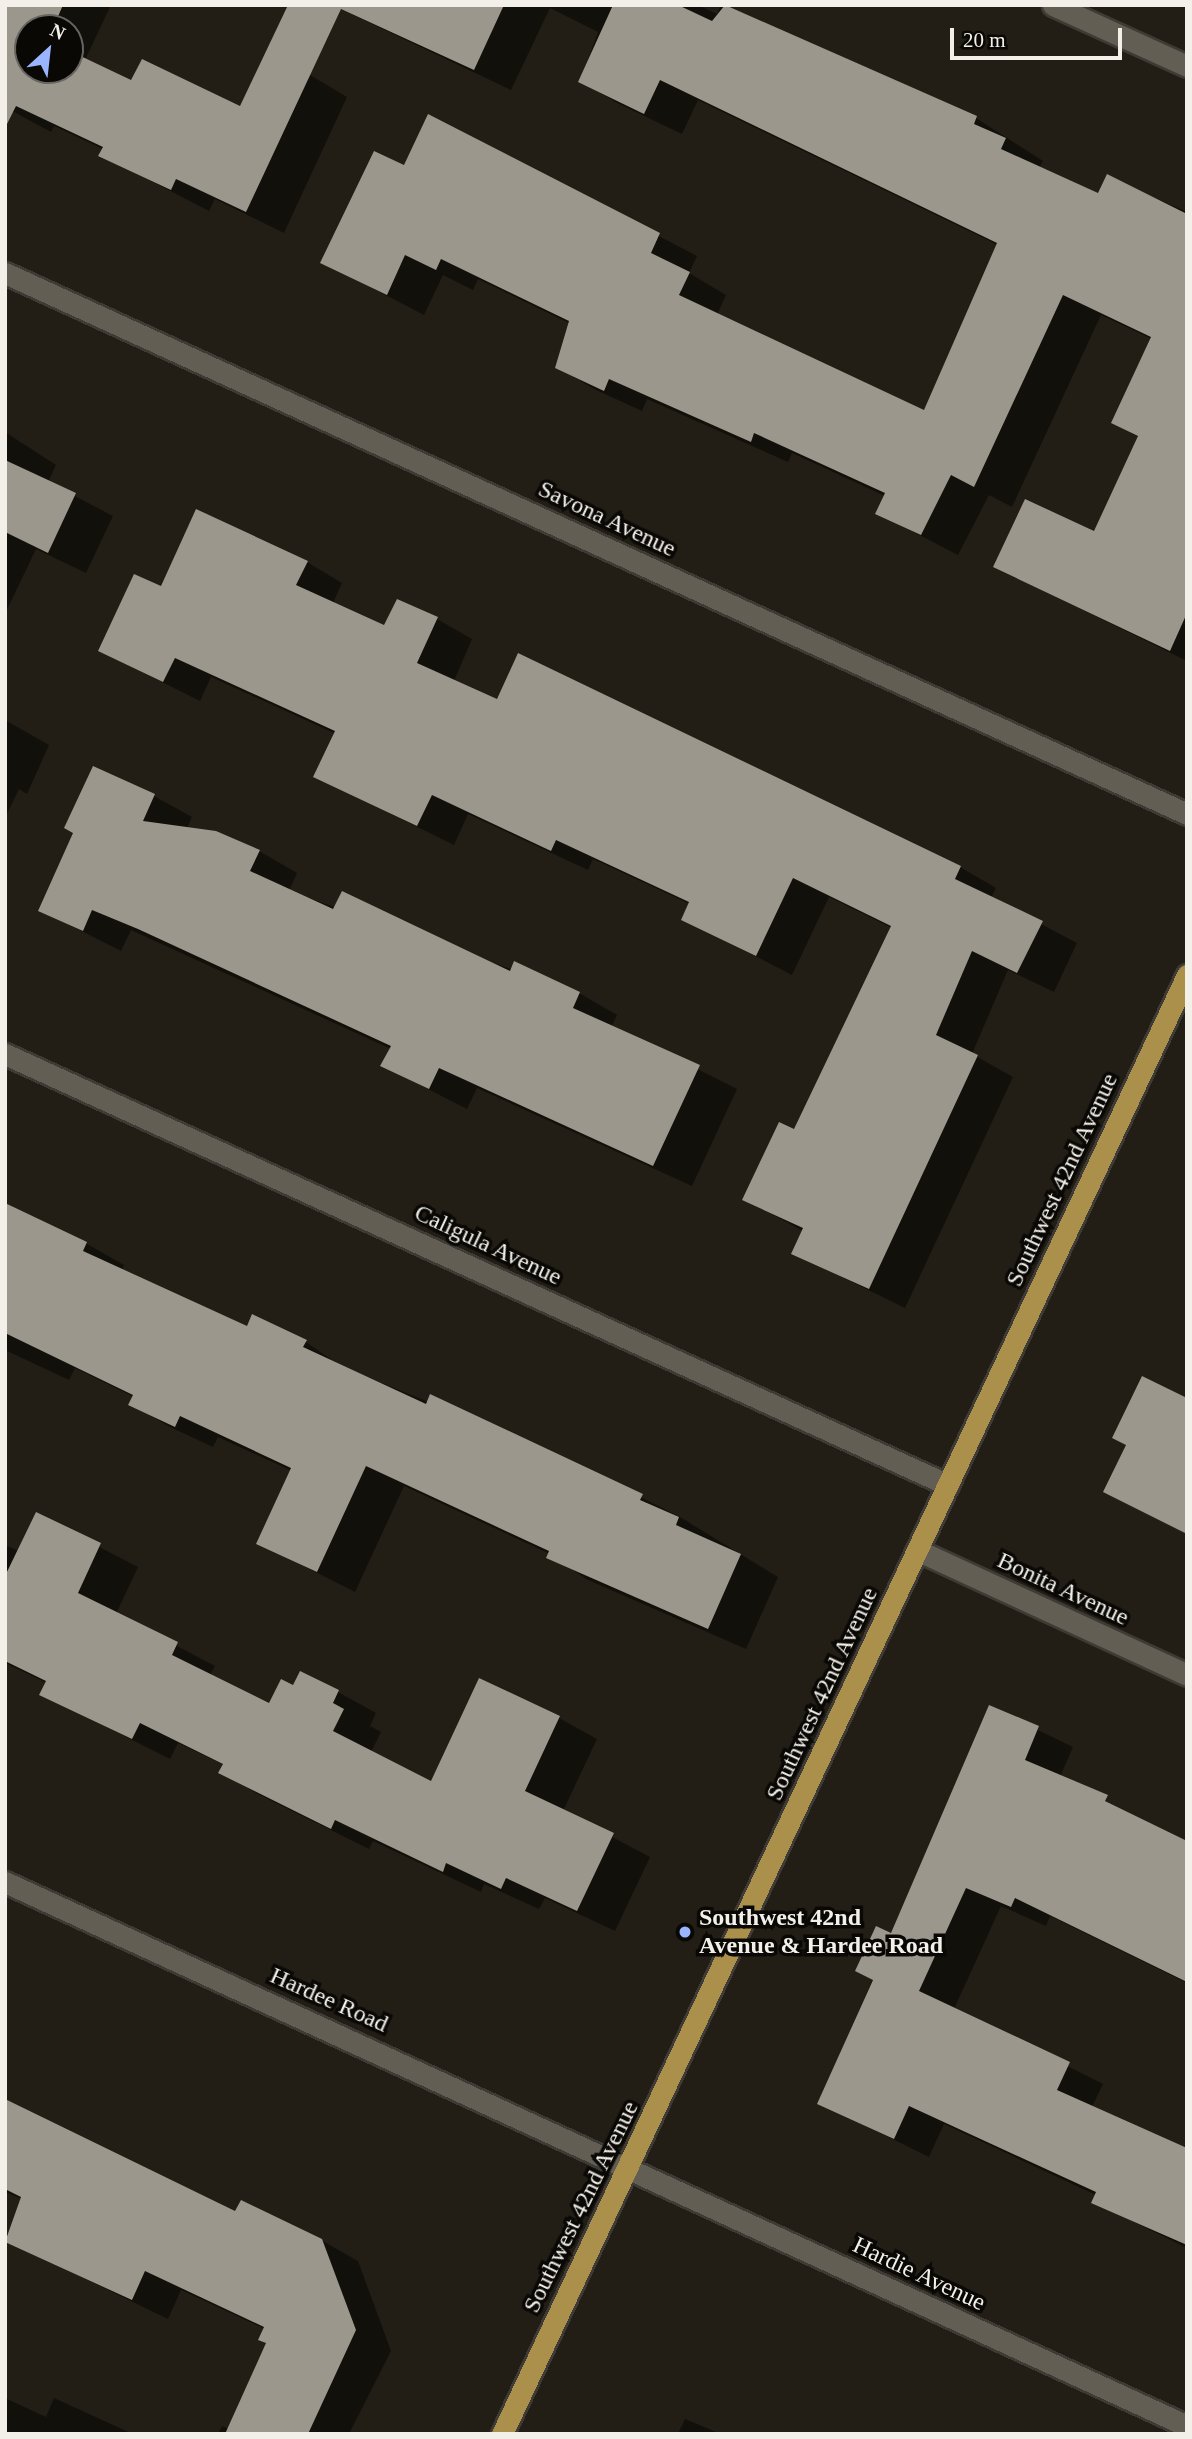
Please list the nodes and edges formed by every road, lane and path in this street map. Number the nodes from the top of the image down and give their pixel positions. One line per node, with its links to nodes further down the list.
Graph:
1 (1053, 5): 2 (street)
2 (1187, 66)
3 (5, 273): 4 (street, Savona Avenue)
4 (1187, 814)
5 (1187, 975): 7 (main road, Southwest 42nd Avenue)
6 (5, 1054): 7 (street, Caligula Avenue)
7 (948, 1485): 8 (main road, Southwest 42nd Avenue)
8 (917, 1550): 9 (street, Bonita Avenue); 11 (main road, Southwest 42nd Avenue)
9 (1187, 1675)
10 (5, 1882): 11 (street, Hardee Road)
11 (631, 2167): 12 (street, Hardie Avenue); 13 (main road, Southwest 42nd Avenue)
12 (1187, 2426)
13 (502, 2434)

